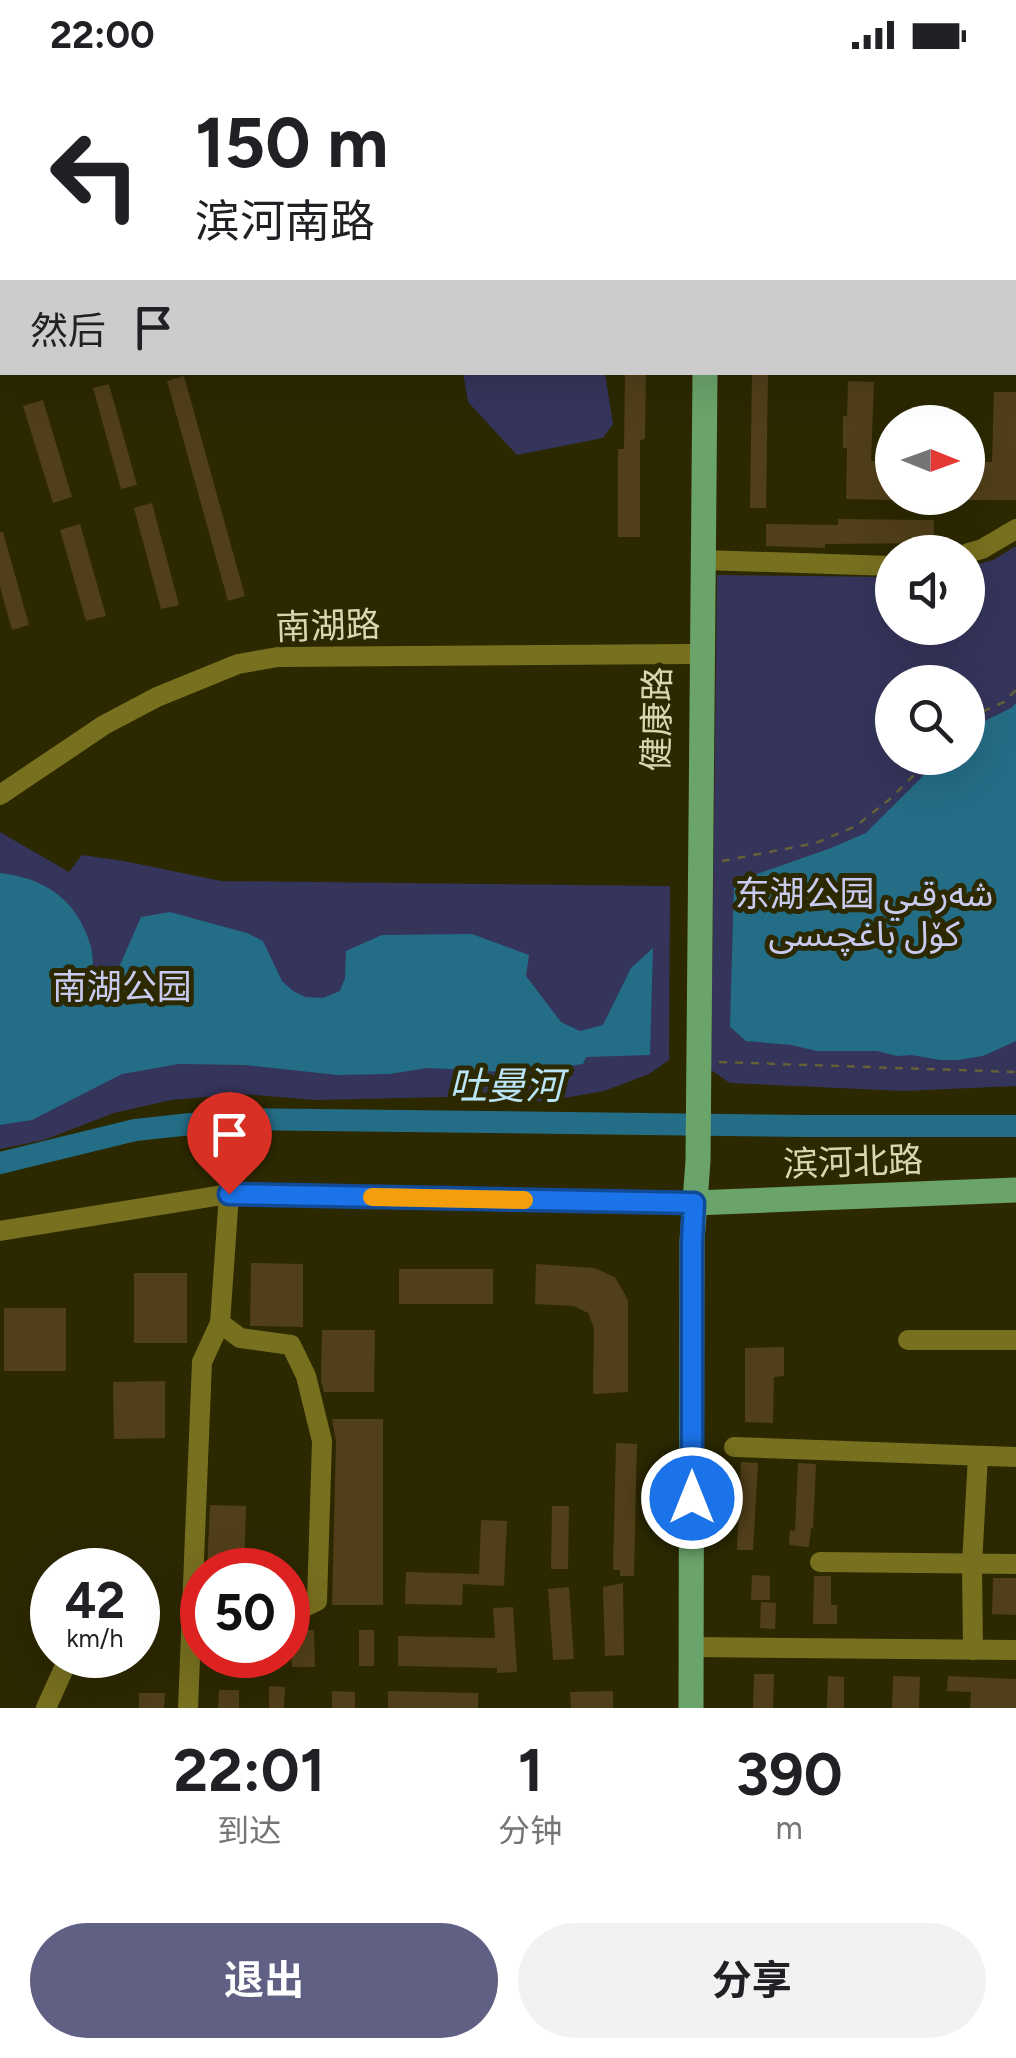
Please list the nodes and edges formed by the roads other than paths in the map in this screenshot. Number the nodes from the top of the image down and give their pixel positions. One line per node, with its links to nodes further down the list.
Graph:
1 (694, 375): 7 (main road, 健康路)
2 (705, 375): 5 (main road, 健康路)
3 (1016, 529): 4 (street)
4 (985, 548)
5 (704, 560): 6 (street); 9 (main road, 健康路)
6 (875, 565)
7 (692, 654): 8 (street, 南湖路); 9 (main road, 健康路)
8 (2, 791)
9 (693, 1065): 12 (main road)
10 (1016, 1190): 12 (main road, 滨河北路)
11 (229, 1194): 12 (street); 13 (street); 14 (street)
12 (687, 1203): 25 (main road); 32 (main road)
13 (0, 1231)
14 (220, 1323): 20 (street); 24 (street)
15 (908, 1340): 16 (street)
16 (1016, 1340)
17 (734, 1447): 18 (street)
18 (978, 1456): 19 (street); 22 (street)
19 (1016, 1457)
20 (198, 1548)
21 (820, 1562): 22 (street)
22 (972, 1564): 23 (street); 26 (street)
23 (1016, 1564)
24 (310, 1604)
25 (692, 1647): 26 (street); 33 (main road)
26 (973, 1650): 27 (street)
27 (1016, 1650)
28 (60, 1678): 30 (street)
29 (191, 1678): 31 (street)
30 (46, 1708)
31 (188, 1708)
32 (679, 1708)
33 (691, 1708)

